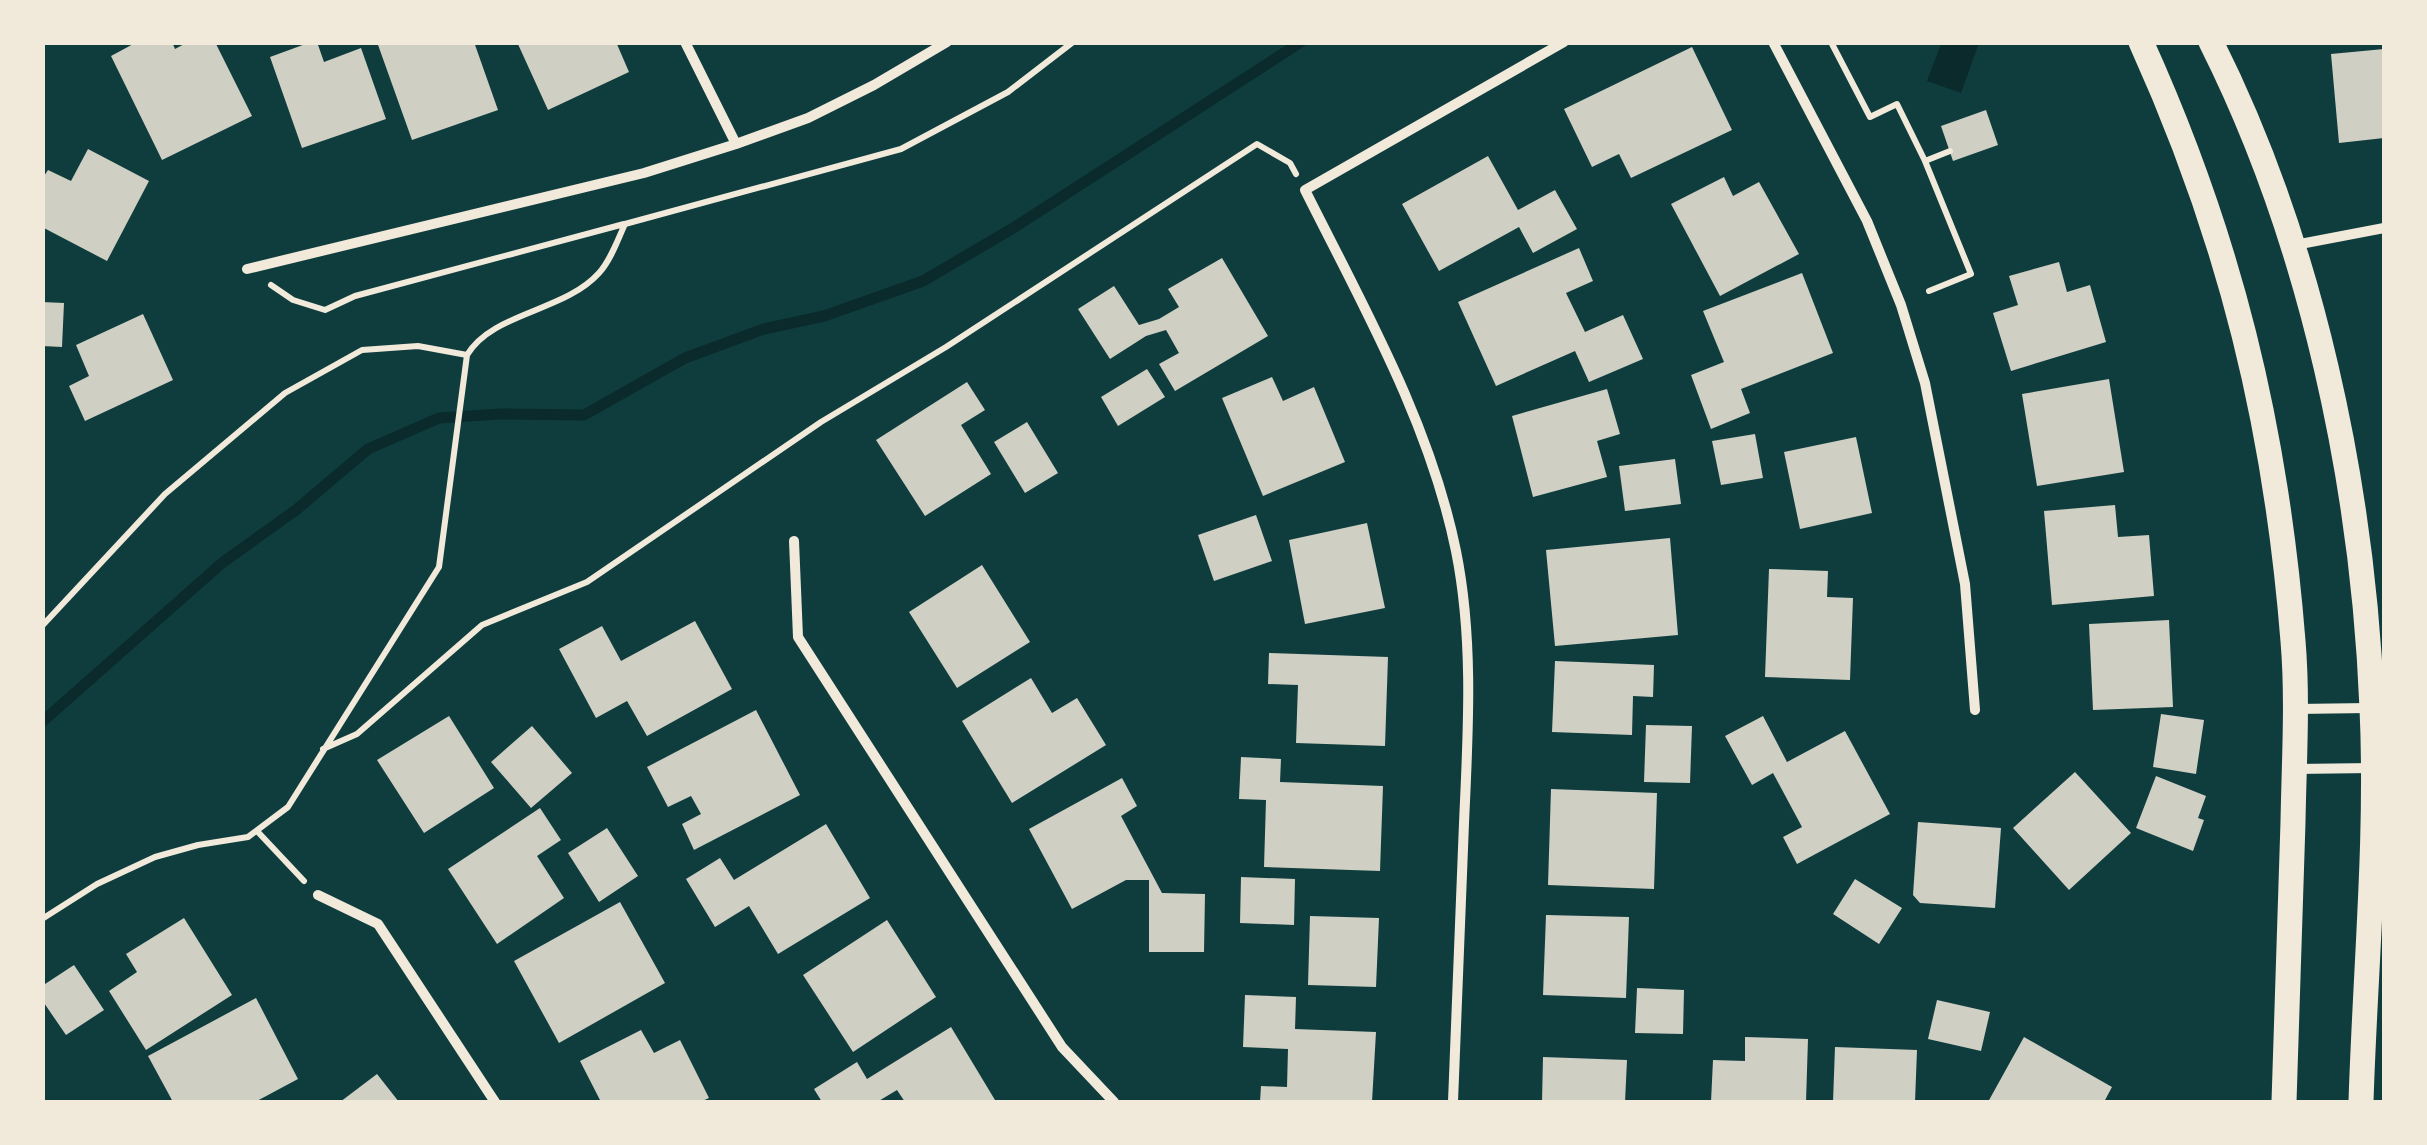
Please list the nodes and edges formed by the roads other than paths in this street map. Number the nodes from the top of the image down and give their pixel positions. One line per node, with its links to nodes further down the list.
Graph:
1 (685, 42): 7 (street)
2 (947, 42): 7 (street)
3 (1564, 42): 20 (street)
4 (1774, 42): 14 (street)
5 (2141, 42): 13 (main road)
6 (2211, 42): 9 (main road)
7 (736, 144): 10 (street)
8 (2384, 228): 9 (street)
9 (2294, 245): 12 (main road)
10 (247, 269)
11 (794, 541): 19 (street)
12 (2378, 708): 13 (street); 15 (main road)
13 (2294, 709): 16 (main road)
14 (1976, 710)
15 (2379, 768): 16 (street); 22 (main road)
16 (2294, 769): 21 (main road)
17 (318, 896): 18 (street)
18 (495, 1102)
19 (1114, 1102)
20 (1453, 1102)
21 (2284, 1102)
22 (2360, 1102)

